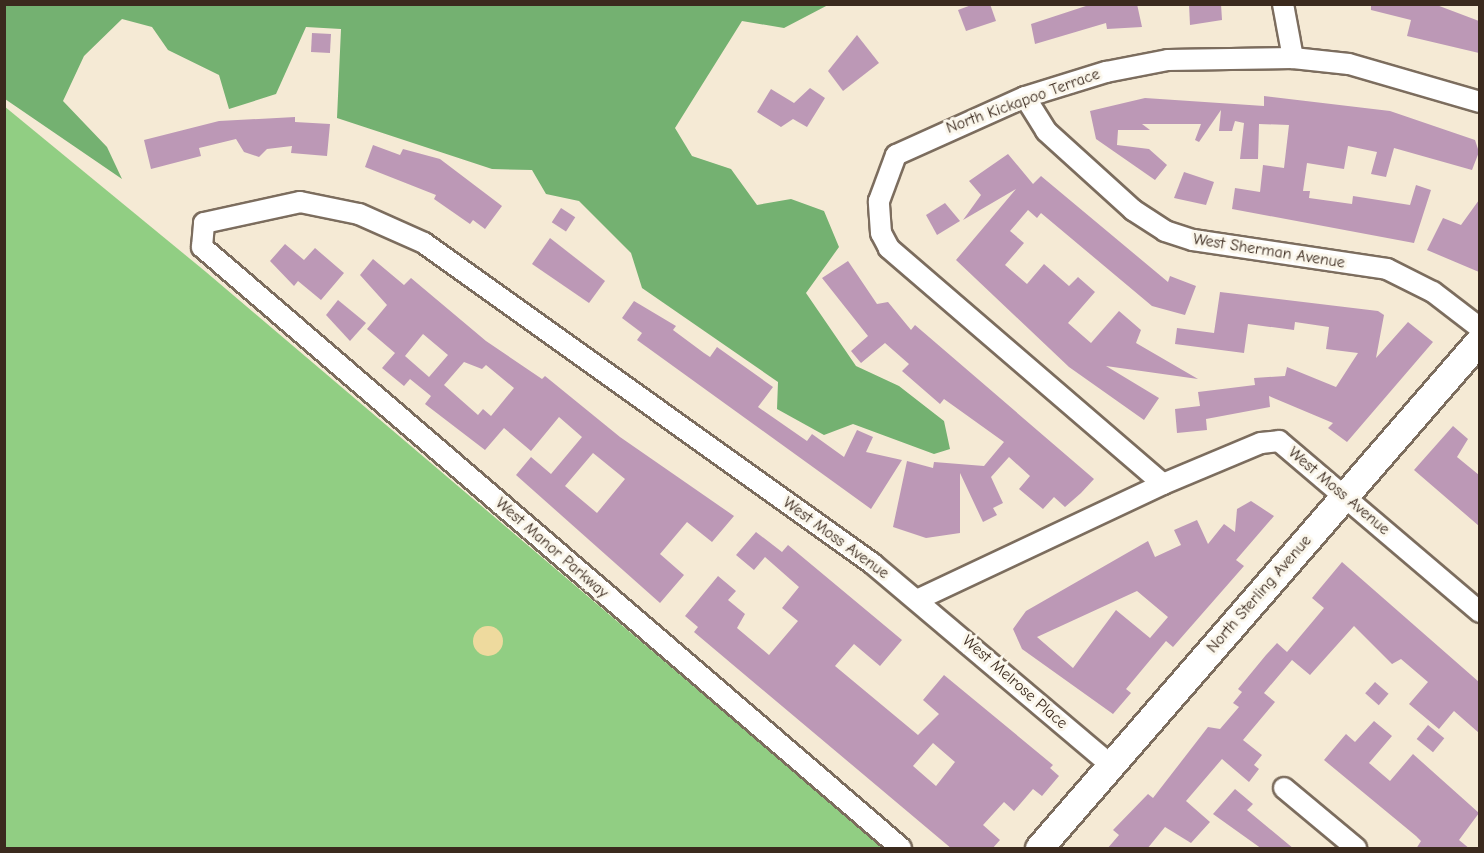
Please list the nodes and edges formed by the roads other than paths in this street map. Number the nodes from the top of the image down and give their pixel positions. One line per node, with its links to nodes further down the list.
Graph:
1 (1283, 4): 2 (street)
2 (1293, 58): 3 (street, North Kickapoo Terrace); 4 (street, North Kickapoo Terrace)
3 (1025, 97): 6 (street, West Sherman Avenue); 8 (street, North Kickapoo Terrace)
4 (1479, 102)
5 (202, 247): 10 (street, West Moss Avenue); 14 (street, West Manor Parkway)
6 (1479, 328)
7 (1479, 340): 9 (street, North Sterling Avenue)
8 (1163, 484): 9 (street, West Moss Avenue); 10 (street, West Moss Avenue)
9 (1344, 495): 11 (street, West Moss Avenue); 12 (street, North Sterling Avenue)
10 (919, 599): 12 (street, West Melrose Place)
11 (1479, 612)
12 (1112, 765): 15 (street, North Sterling Avenue)
13 (1284, 788): 16 (street)
14 (901, 849)
15 (1039, 849)
16 (1356, 849)

